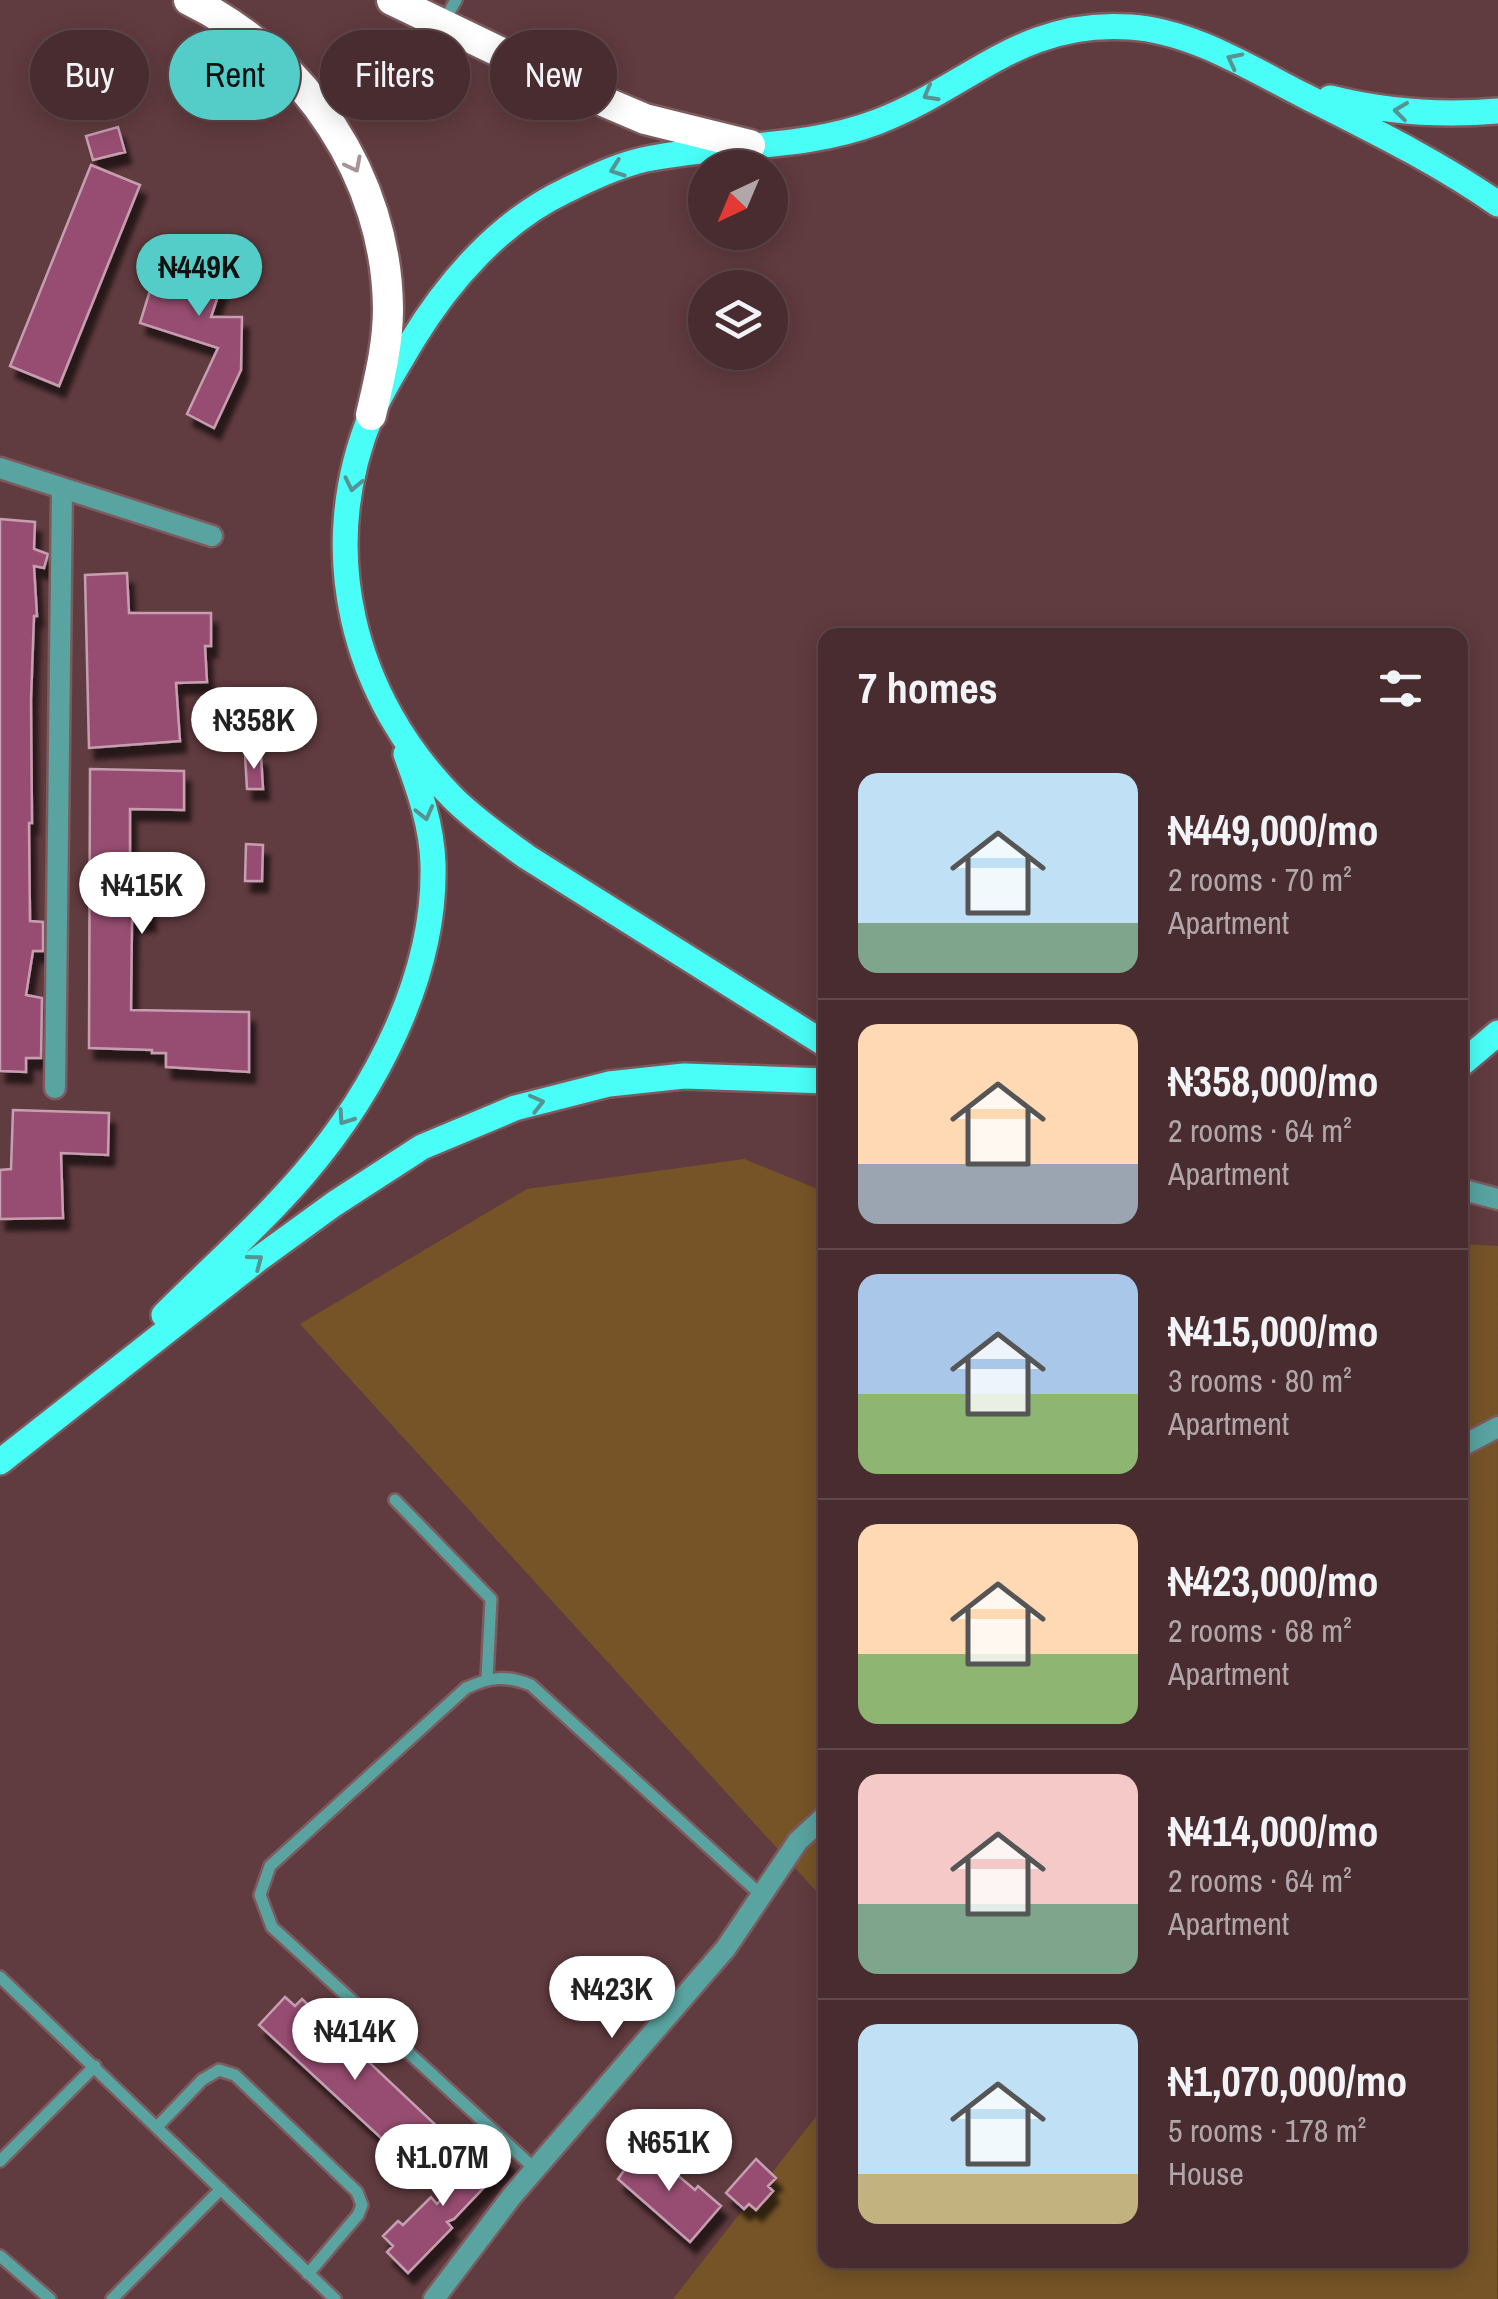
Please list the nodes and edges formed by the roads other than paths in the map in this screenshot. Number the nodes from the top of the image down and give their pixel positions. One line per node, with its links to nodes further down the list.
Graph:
1 (189, 0): 8 (highway, one-way to 8)
2 (392, 0): 3 (highway)
3 (450, 12): 6 (highway)
4 (1291, 89): 5 (main road, one-way to 4); 6 (main road, one-way to 6); 7 (main road)
5 (1498, 112)
6 (750, 145): 8 (main road, one-way to 8)
7 (1498, 204)
8 (372, 415): 12 (main road, one-way to 12)
9 (0, 468): 10 (street)
10 (62, 490): 11 (street); 17 (street)
11 (212, 536)
12 (393, 721): 14 (main road); 20 (main road, one-way to 20)
13 (1498, 1033): 15 (main road)
14 (818, 1040)
15 (1468, 1058)
16 (818, 1081): 20 (main road, one-way to 16)
17 (55, 1088)
18 (1468, 1191): 19 (street)
19 (1498, 1199)
20 (95, 1384): 23 (main road)
21 (1498, 1427): 22 (street)
22 (1468, 1443)
23 (0, 1462)
24 (395, 1500): 25 (lane)
25 (487, 1678): 27 (lane); 32 (lane)
26 (818, 1823): 27 (street)
27 (762, 1896): 32 (street)
28 (0, 1978): 29 (lane)
29 (95, 2066): 30 (lane); 31 (lane)
30 (157, 2127): 33 (lane); 35 (lane)
31 (0, 2161)
32 (535, 2169): 39 (street)
33 (222, 2189): 35 (lane); 37 (lane)
34 (0, 2256): 36 (lane)
35 (308, 2274): 38 (lane)
36 (50, 2299)
37 (112, 2299)
38 (334, 2299)
39 (434, 2299)

